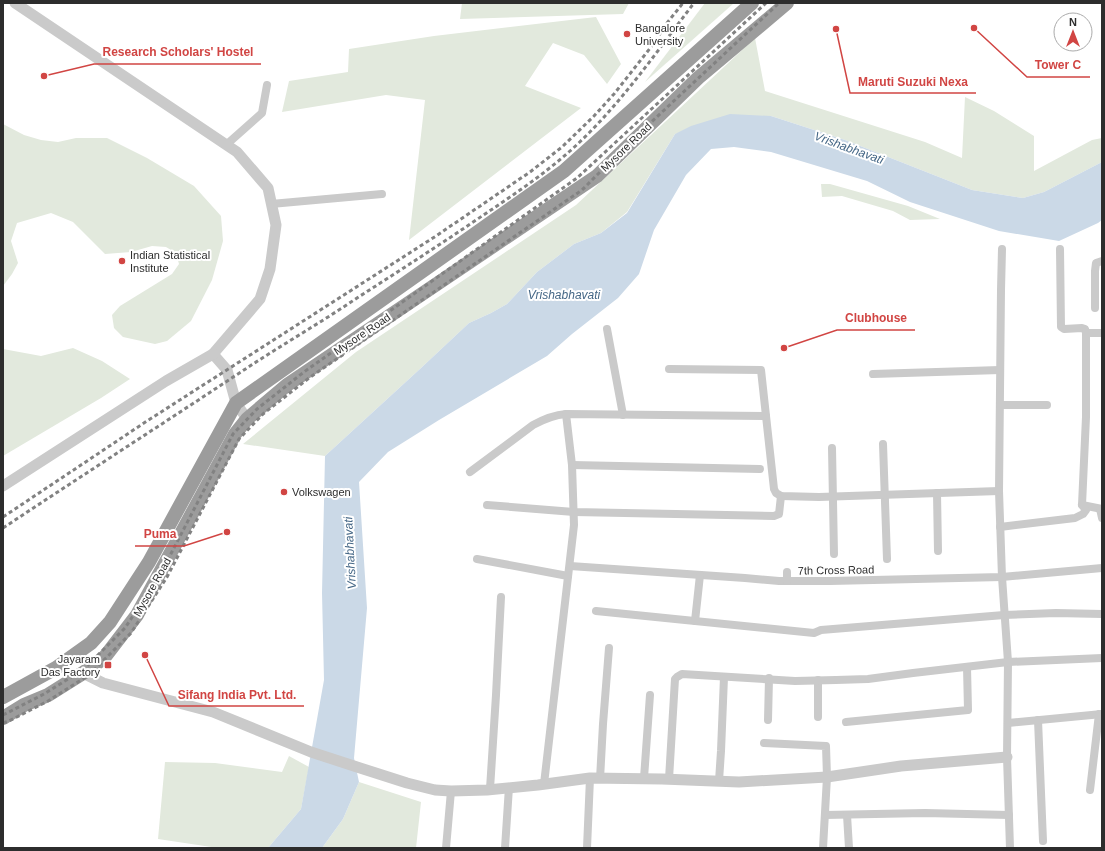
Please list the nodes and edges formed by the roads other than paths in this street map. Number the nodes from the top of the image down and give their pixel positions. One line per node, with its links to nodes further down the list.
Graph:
1 (15, 3): 5 (street)
2 (752, 3): 19 (highway, Mysore Road)
3 (787, 3): 25 (highway, Mysore Road)
4 (267, 85): 5 (street)
5 (226, 145): 7 (street)
6 (382, 194): 7 (street)
7 (272, 204): 15 (street)
8 (1002, 249): 17 (street)
9 (1060, 249): 13 (street)
10 (1102, 261): 11 (street)
11 (1095, 308)
12 (607, 330): 23 (street)
13 (1086, 333): 14 (street); 38 (street)
14 (1102, 333)
15 (213, 354): 19 (street); 31 (street)
16 (669, 369): 24 (street)
17 (1000, 370): 18 (street); 20 (street)
18 (873, 374)
19 (236, 403): 25 (street); 68 (highway, Mysore Road)
20 (1000, 405): 21 (street); 32 (street)
21 (1047, 405)
22 (566, 414): 23 (street); 28 (street); 30 (street)
23 (623, 415): 24 (street)
24 (766, 416): 35 (street)
25 (247, 419): 63 (highway, Mysore Road)
26 (883, 444): 34 (street)
27 (832, 448): 36 (street)
28 (572, 465): 29 (street); 40 (street)
29 (760, 469)
30 (470, 472)
31 (3, 486)
32 (999, 491): 33 (street); 42 (street)
33 (937, 493): 34 (street); 43 (street)
34 (884, 495): 36 (street); 46 (street)
35 (781, 496): 36 (street); 40 (street)
36 (833, 497): 44 (street)
37 (487, 505): 40 (street)
38 (1082, 505): 39 (street); 42 (street)
39 (1101, 509): 41 (street)
40 (574, 512): 47 (street)
41 (1102, 518)
42 (1000, 527): 52 (street)
43 (938, 550)
44 (834, 554)
45 (477, 559): 51 (street)
46 (887, 559)
47 (570, 566): 50 (street, 7th Cross Road); 51 (street)
48 (1102, 568): 52 (street, 7th Cross Road)
49 (787, 572): 53 (street)
50 (700, 575): 53 (street, 7th Cross Road); 58 (street)
51 (568, 576): 83 (street)
52 (1002, 577): 53 (street, 7th Cross Road); 57 (street)
53 (787, 581)
54 (501, 597): 85 (street)
55 (596, 611): 58 (street)
56 (1102, 614): 57 (street)
57 (1004, 615): 58 (street); 61 (street)
58 (695, 621)
59 (609, 648): 79 (street)
60 (1102, 658): 61 (street)
61 (1008, 662): 62 (street); 75 (street)
62 (967, 667): 66 (street); 74 (street)
63 (83, 673): 71 (highway, Mysore Road); 86 (street)
64 (724, 677): 65 (street); 81 (street); 82 (street)
65 (769, 678): 66 (street); 72 (street)
66 (818, 680): 70 (street)
67 (650, 695): 80 (street)
68 (3, 697)
69 (1100, 714): 73 (street); 87 (street)
70 (818, 717)
71 (3, 718)
72 (768, 720)
73 (1038, 720): 75 (street); 91 (street)
74 (846, 722)
75 (1008, 723): 77 (street)
76 (764, 743): 78 (street)
77 (1007, 756): 78 (street); 90 (street)
78 (827, 777): 82 (street); 88 (street)
79 (595, 778): 80 (street); 83 (street); 94 (street)
80 (644, 778): 81 (street)
81 (669, 779): 82 (street)
82 (719, 781)
83 (544, 784): 84 (street)
84 (509, 787): 85 (street); 93 (street)
85 (490, 789): 86 (street)
86 (451, 790): 92 (street)
87 (1090, 790)
88 (825, 815): 89 (street); 95 (street)
89 (847, 815): 90 (street); 96 (street)
90 (1009, 815): 97 (street)
91 (1043, 841)
92 (446, 848)
93 (505, 848)
94 (587, 848)
95 (823, 848)
96 (849, 848)
97 (1010, 848)

